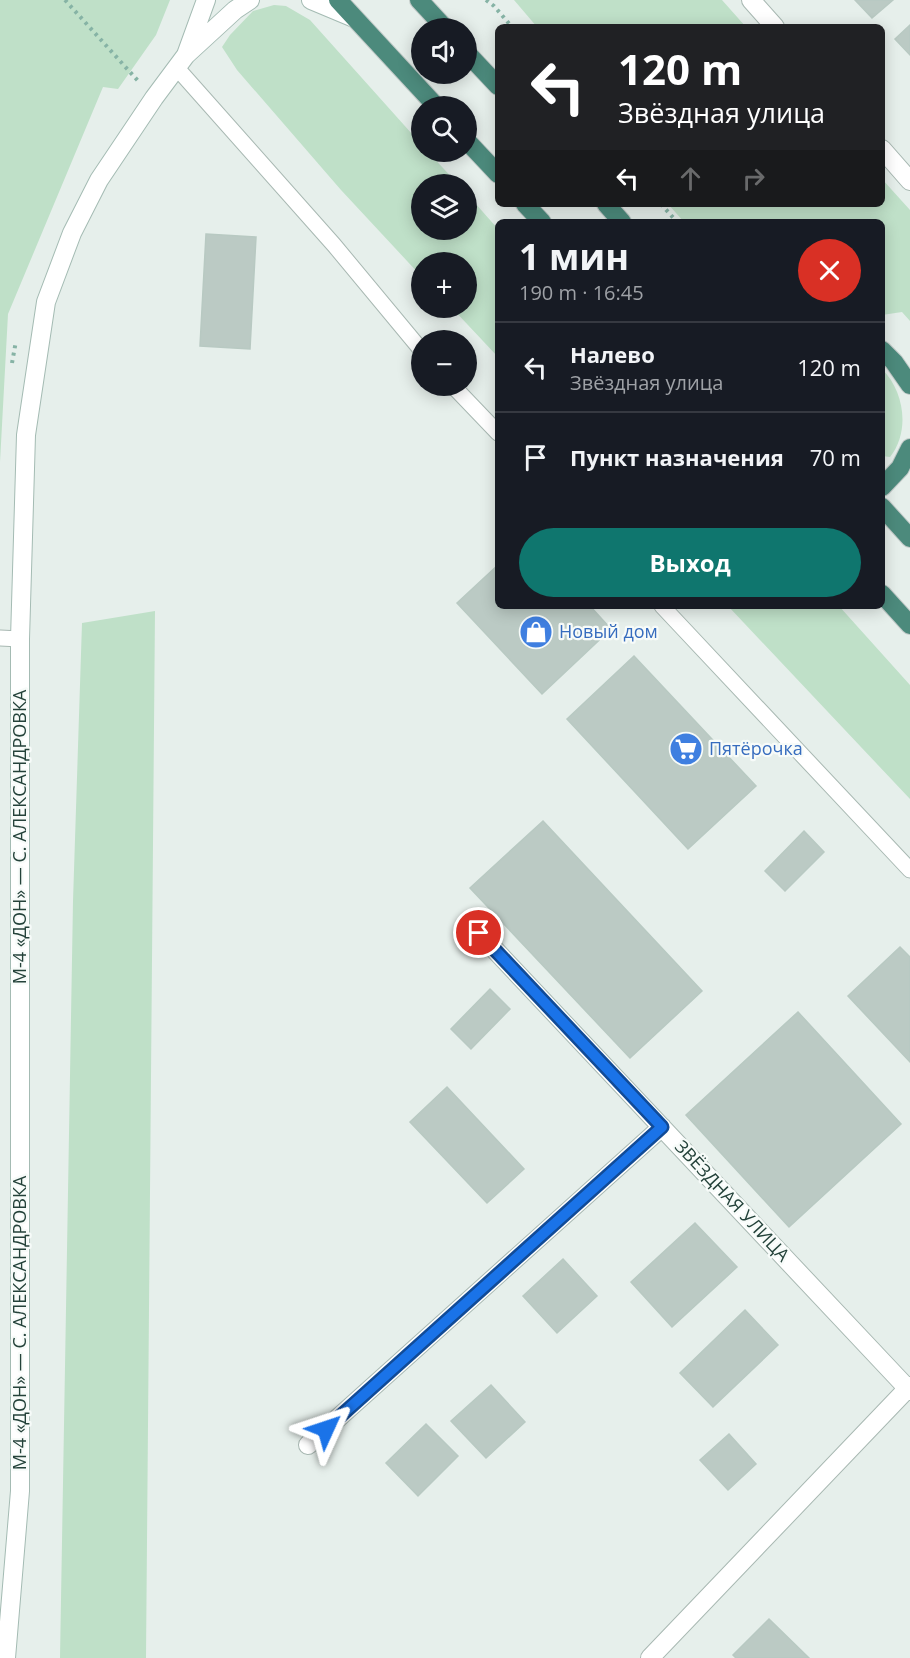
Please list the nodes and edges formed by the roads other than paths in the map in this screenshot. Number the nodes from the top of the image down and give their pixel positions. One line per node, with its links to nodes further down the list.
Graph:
1 (206, 0): 10 (main road, М-4 «ДОН» — С. АЛЕКСАНДРОВКА)
2 (250, 0): 10 (main road, М-4 «ДОН» — С. АЛЕКСАНДРОВКА)
3 (310, 0): 7 (main road)
4 (338, 0): 7 (highway)
5 (419, 0): 8 (highway)
6 (751, 0): 9 (main road)
7 (354, 18): 13 (highway)
8 (436, 18)
9 (772, 24)
10 (181, 61): 22 (lane); 35 (main road, М-4 «ДОН» — С. АЛЕКСАНДРОВКА)
11 (477, 64): 12 (highway)
12 (495, 83)
13 (427, 96)
14 (477, 152): 16 (highway)
15 (885, 152): 17 (main road)
16 (495, 171)
17 (910, 181)
18 (528, 207): 20 (highway)
19 (609, 207): 21 (highway)
20 (539, 219)
21 (619, 219)
22 (411, 338)
23 (885, 353): 24 (highway)
24 (910, 385)
25 (463, 396): 26 (lane)
26 (495, 430)
27 (910, 448): 28 (highway)
28 (885, 484)
29 (885, 510): 30 (highway)
30 (910, 538)
31 (885, 597): 33 (highway)
32 (665, 609): 36 (lane)
33 (910, 625)
34 (0, 638): 35 (lane)
35 (20, 639): 42 (main road, М-4 «ДОН» — С. АЛЕКСАНДРОВКА)
36 (910, 870)
37 (479, 933): 38 (main road, ЗВЁЗДНАЯ УЛИЦА)
38 (662, 1127): 39 (main road, ЗВЁЗДНАЯ УЛИЦА); 40 (main road)
39 (909, 1388): 41 (main road)
40 (308, 1445)
41 (662, 1650): 43 (main road)
42 (6, 1658)
43 (650, 1658)

